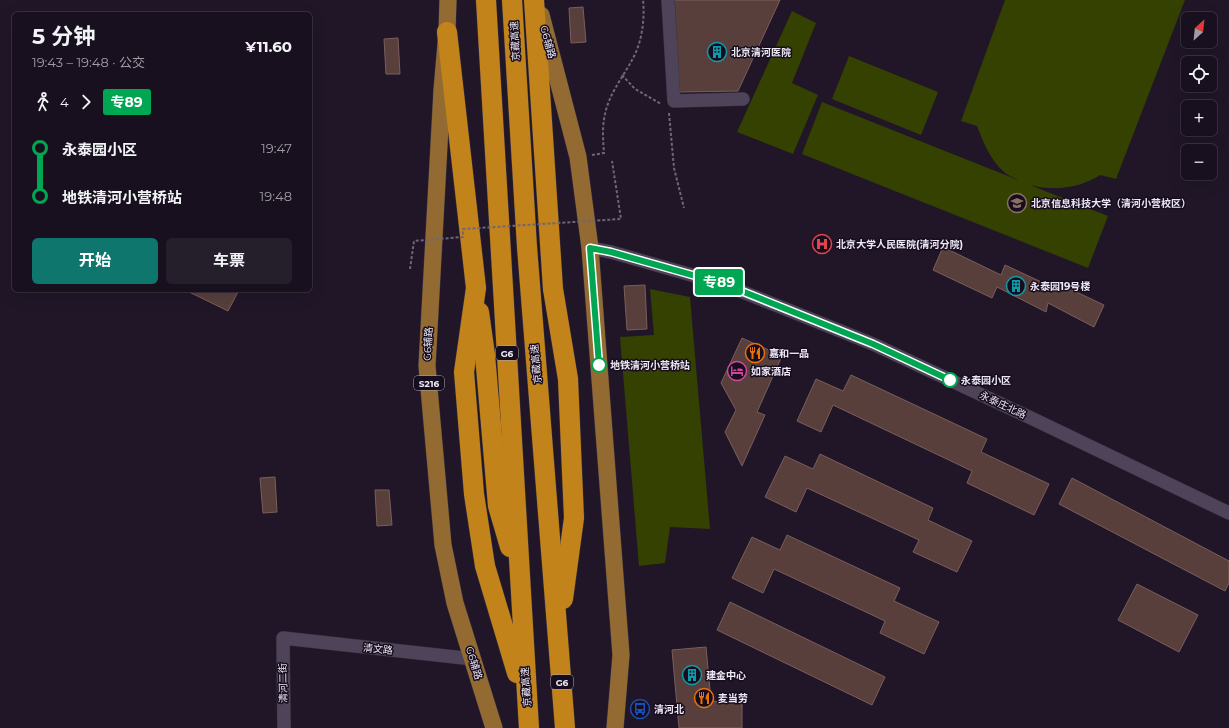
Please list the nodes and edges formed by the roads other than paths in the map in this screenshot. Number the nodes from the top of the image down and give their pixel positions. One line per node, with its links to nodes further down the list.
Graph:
1 (448, 0): 6 (main road, G6辅路 / S216)
2 (486, 0): 11 (highway, 京藏高速 / G6)
3 (512, 0): 12 (highway, 京藏高速 / G6)
4 (535, 0): 8 (main road, G6辅路); 12 (highway)
5 (668, 0): 7 (street)
6 (448, 32): 9 (highway); 14 (main road, G6辅路 / S216)
7 (743, 99)
8 (590, 248): 10 (street, 永泰庄北路); 20 (main road, G6辅路)
9 (476, 288): 11 (highway); 15 (highway)
10 (1229, 513)
11 (520, 583): 15 (highway, 京藏高速 / G6)
12 (558, 637): 19 (highway, 京藏高速 / G6)
13 (283, 638): 14 (street, 清文路); 16 (street, 清河二街)
14 (472, 659): 17 (main road, G6辅路 / S216)
15 (527, 705): 18 (highway, 京藏高速 / G6)
16 (284, 728)
17 (494, 728)
18 (529, 728)
19 (565, 728)
20 (615, 728)

